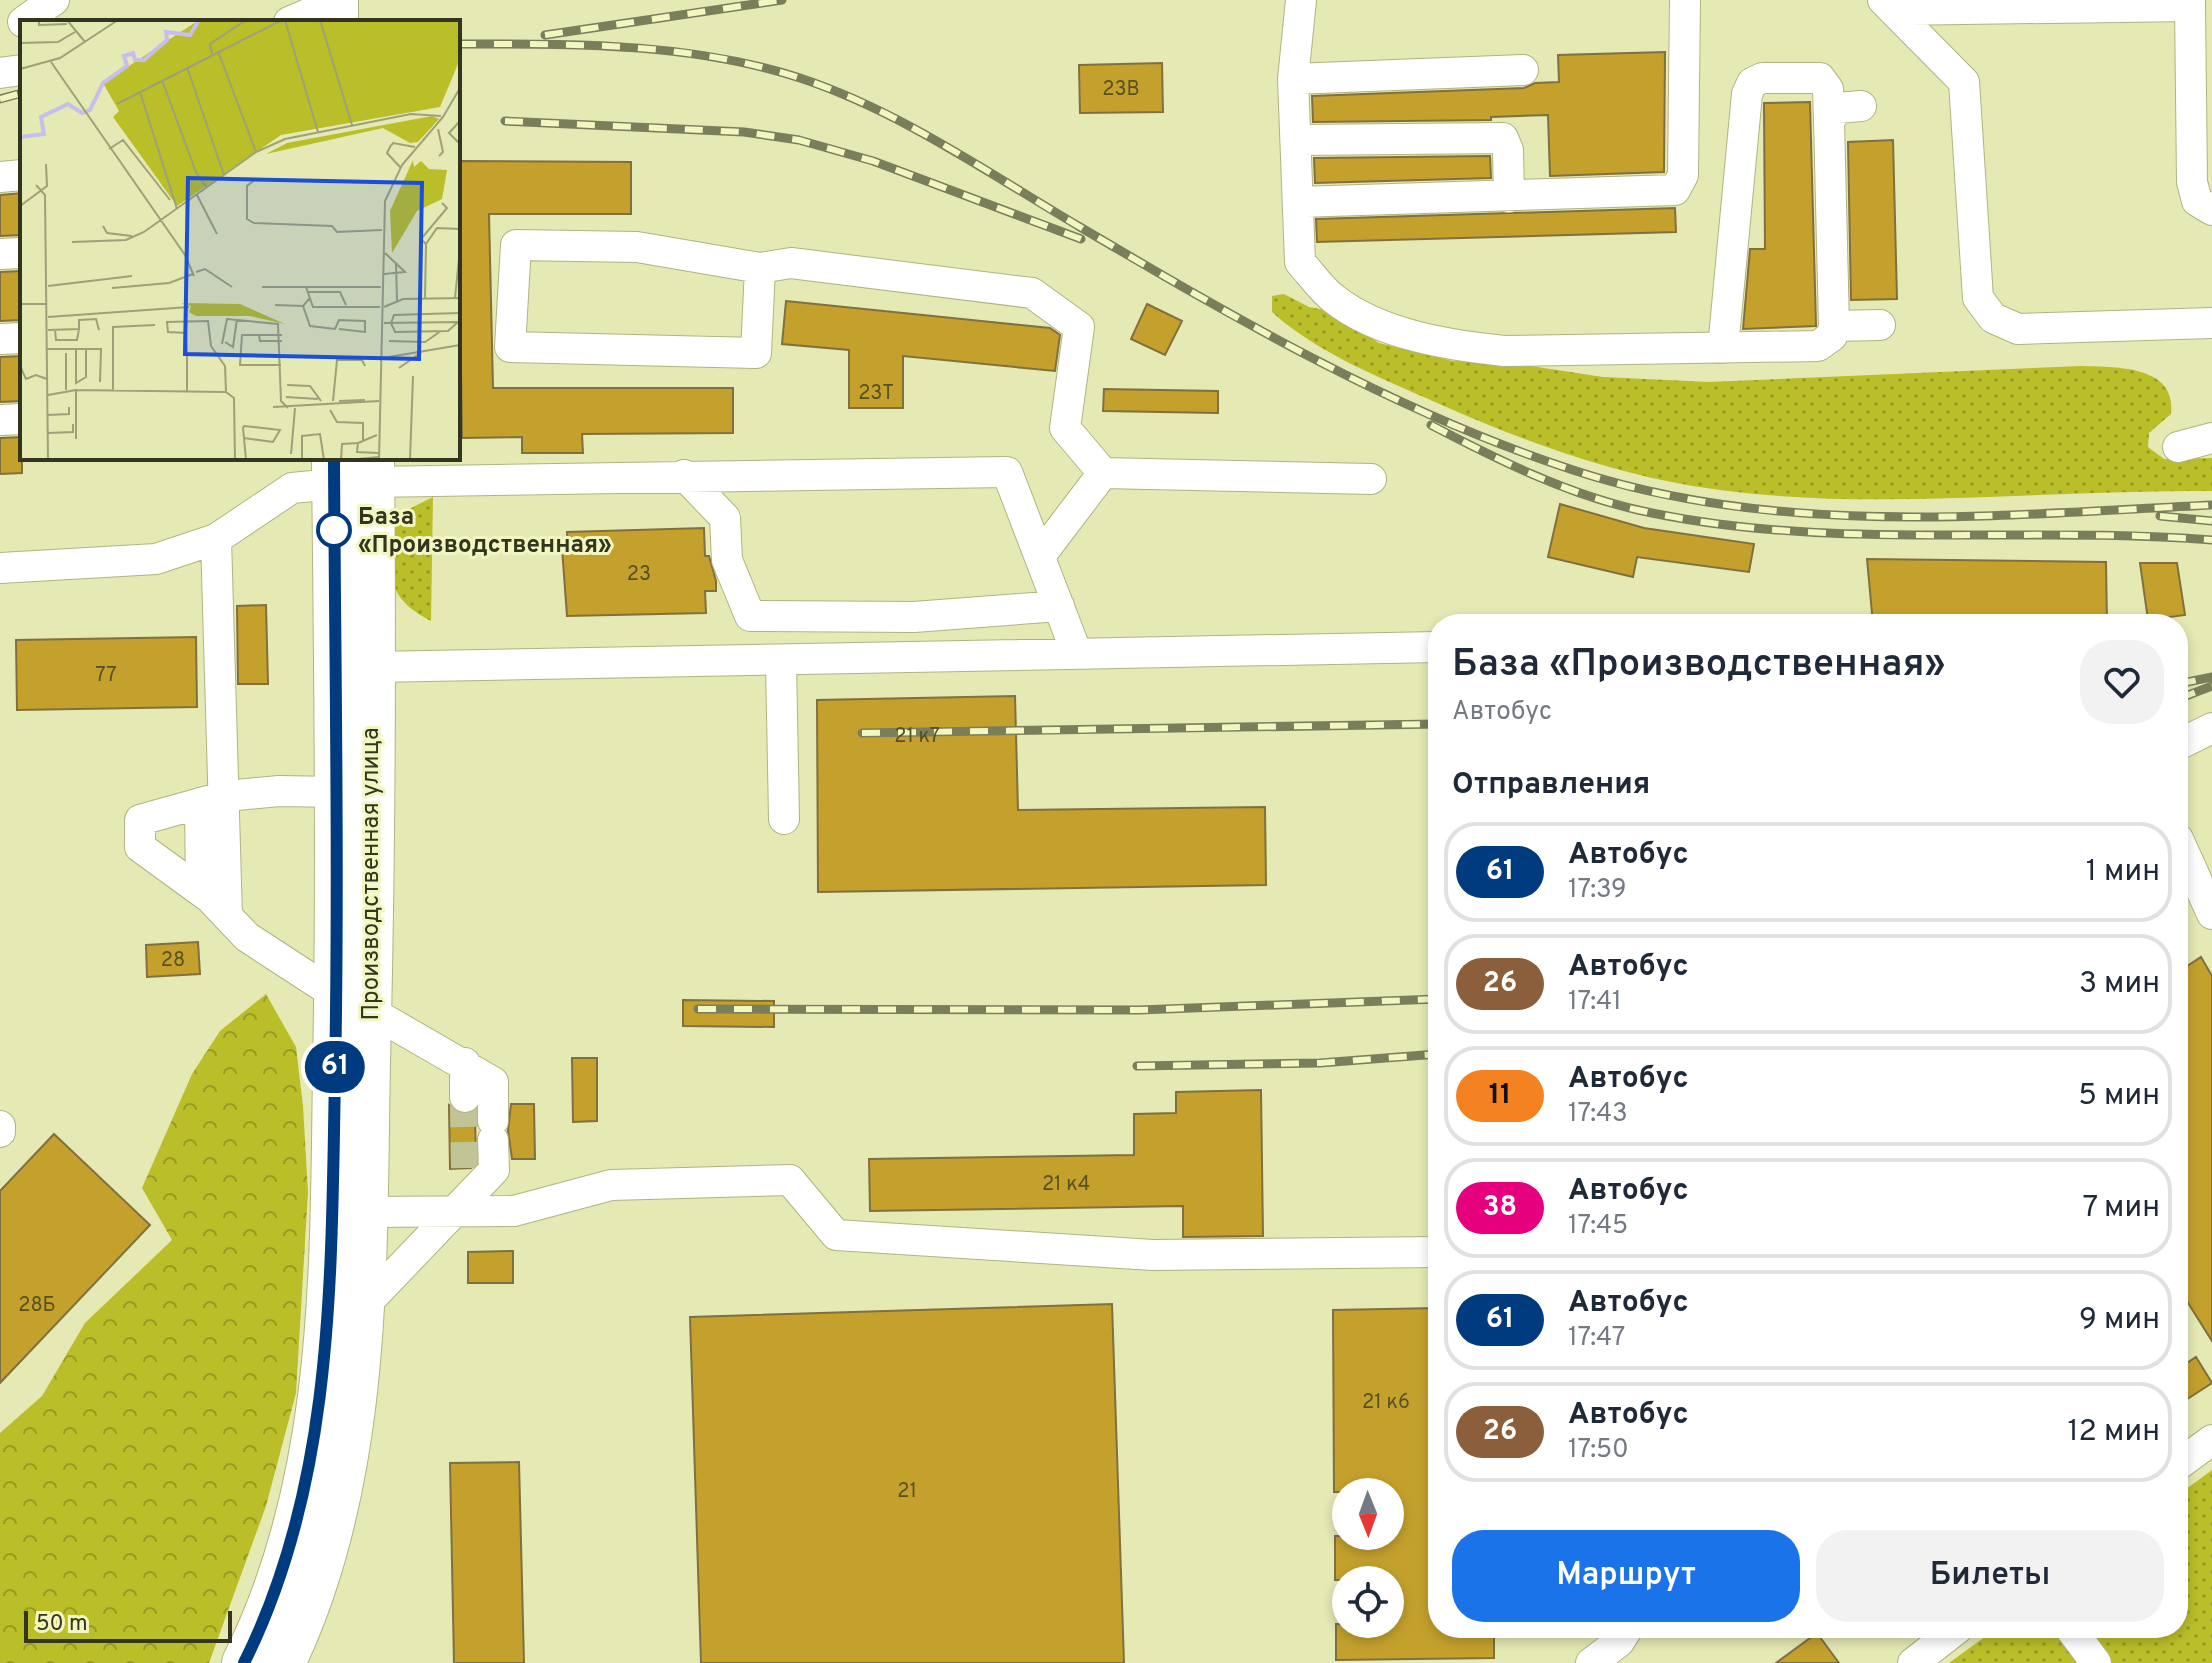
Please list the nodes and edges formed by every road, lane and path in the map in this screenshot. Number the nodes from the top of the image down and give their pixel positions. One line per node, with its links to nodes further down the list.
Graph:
1 (54, 0): 7 (street)
2 (1301, 0): 14 (street)
3 (1685, 0): 20 (street)
4 (2190, 3): 5 (street); 22 (street)
5 (1888, 5): 26 (street)
6 (345, 9): 8 (street)
7 (25, 20)
8 (298, 20)
9 (20, 23): 10 (street)
10 (0, 36)
11 (20, 70): 13 (street)
12 (1523, 70): 14 (street)
13 (0, 73)
14 (1293, 79): 17 (street)
15 (1861, 106): 16 (street)
16 (1829, 121): 28 (street); 31 (street)
17 (1296, 140): 20 (street); 21 (street)
18 (20, 175): 19 (street)
19 (0, 177)
20 (1509, 197): 21 (street)
21 (1298, 202): 31 (street)
22 (2212, 210)
23 (20, 253): 24 (street)
24 (0, 254)
25 (760, 268): 25 (street); 37 (street)
26 (2212, 323)
27 (1880, 325): 28 (street)
28 (1834, 326): 31 (street)
29 (20, 338): 30 (street)
30 (0, 339)
31 (1723, 348)
32 (20, 419): 33 (street)
33 (0, 420)
34 (2212, 438): 35 (street)
35 (2178, 447)
36 (353, 471): 38 (street); 40 (street); 47 (highway, Производственная улица); 49 (highway, Производственная улица)
37 (1103, 473): 39 (street); 41 (street)
38 (684, 475): 41 (street); 43 (street)
39 (1371, 479)
40 (216, 539): 42 (street); 52 (street)
41 (1040, 556): 43 (street)
42 (0, 568)
43 (1059, 606): 45 (street)
44 (1428, 647): 45 (street)
45 (1077, 654): 46 (street)
46 (781, 661): 47 (street); 53 (street)
47 (372, 667): 49 (highway, Производственная улица)
48 (2212, 728): 50 (street)
49 (354, 729): 51 (highway, Производственная улица); 58 (highway, Производственная улица)
50 (2188, 740)
51 (337, 792): 52 (street); 58 (highway, Производственная улица)
52 (213, 800): 55 (street); 55 (street); 57 (street)
53 (784, 819)
54 (2188, 861): 56 (street)
55 (201, 891): 57 (street)
56 (2212, 914)
57 (227, 916): 58 (street)
58 (353, 1003): 59 (street); 63 (highway, Производственная улица); 71 (highway, Производственная улица)
59 (465, 1063): 60 (street); 62 (street)
60 (465, 1097)
61 (466, 1168): 62 (street)
62 (460, 1205): 63 (street); 64 (street); 65 (street)
63 (365, 1212): 65 (highway, Производственная улица)
64 (1428, 1252)
65 (362, 1308): 72 (highway, Производственная улица)
66 (2212, 1440): 67 (street)
67 (2188, 1458)
68 (1622, 1638): 73 (street)
69 (1945, 1638): 74 (street)
70 (2077, 1638): 75 (street)
71 (244, 1663)
72 (283, 1663)
73 (1591, 1663)
74 (1913, 1663)
75 (2096, 1663)

